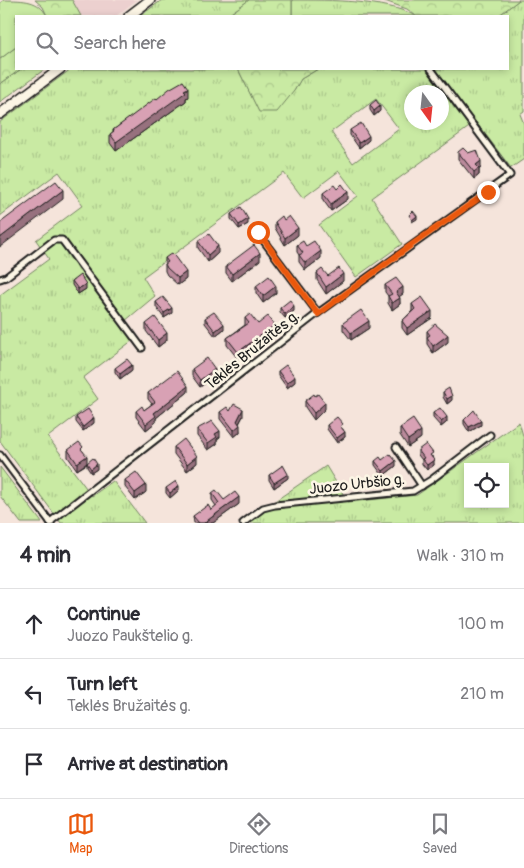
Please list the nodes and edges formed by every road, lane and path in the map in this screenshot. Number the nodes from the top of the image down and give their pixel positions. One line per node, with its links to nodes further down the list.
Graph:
1 (150, 0): 2 (main road)
2 (130, 15)
3 (59, 70): 5 (main road)
4 (432, 70): 8 (street, Teklės Bružaitės g.)
5 (0, 114)
6 (258, 232): 8 (street)
7 (0, 279): 9 (street)
8 (318, 314): 14 (street, Teklės Bružaitės g.)
9 (142, 348)
10 (490, 435): 13 (street, Juozo Urbšio g.)
11 (396, 447): 13 (street)
12 (0, 455): 14 (street)
13 (422, 486): 15 (street, Juozo Urbšio g.)
14 (51, 523)
15 (243, 523)

